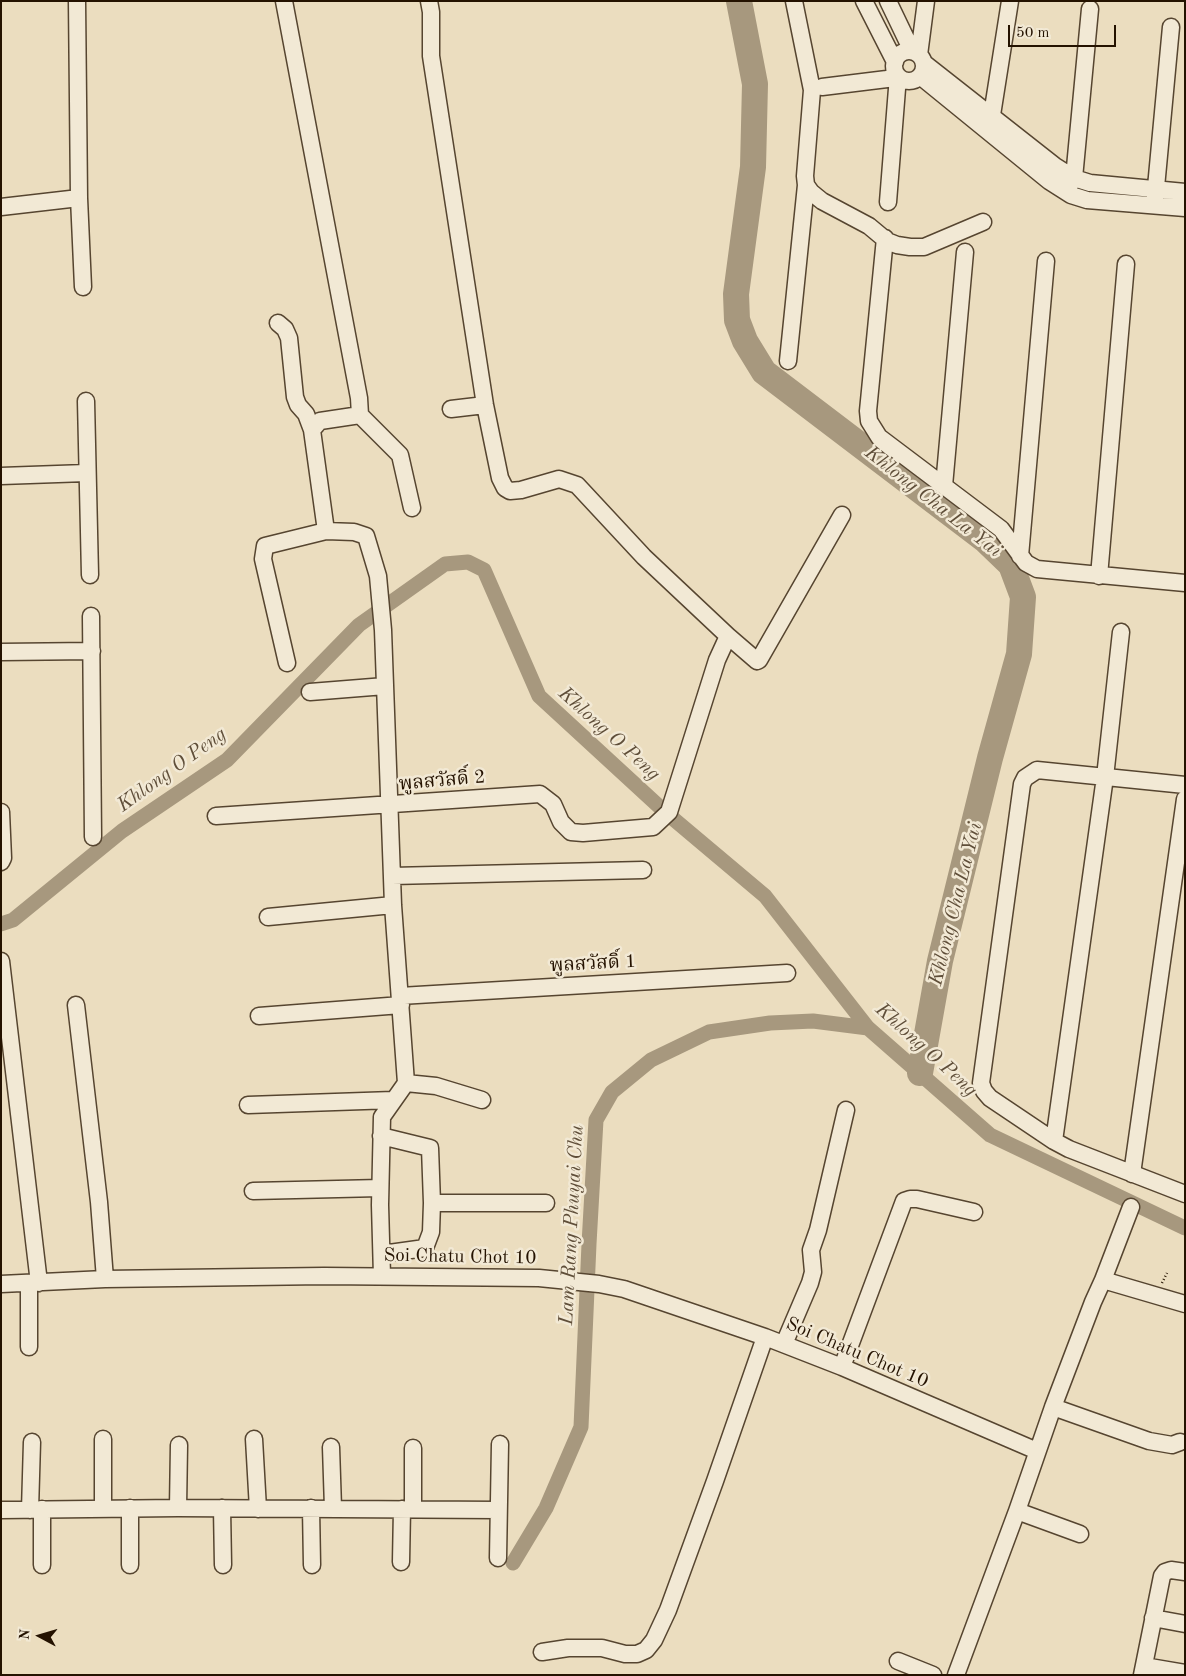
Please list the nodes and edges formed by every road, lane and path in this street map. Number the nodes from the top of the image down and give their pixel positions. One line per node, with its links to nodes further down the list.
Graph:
1 (77, 1): 19 (street)
2 (284, 1): 34 (street)
3 (429, 1): 32 (street)
4 (794, 1): 15 (street)
5 (864, 1): 12 (street)
6 (888, 1): 11 (street)
7 (926, 1): 11 (street)
8 (1010, 1): 14 (street)
9 (1090, 10): 16 (street)
10 (1172, 27): 18 (street)
11 (919, 61): 12 (street); 12 (street); 14 (street)
12 (896, 69): 13 (street); 20 (street)
13 (822, 87)
14 (987, 121): 16 (street)
15 (806, 185): 24 (street); 30 (street)
16 (1070, 185): 18 (street)
17 (1185, 192): 18 (street)
18 (1155, 197): 22 (street)
19 (79, 198): 21 (street); 28 (street)
20 (888, 202)
21 (1, 207)
22 (1185, 208)
23 (983, 222): 24 (street)
24 (885, 238): 38 (street)
25 (965, 252): 38 (street)
26 (1046, 261): 42 (street)
27 (1126, 264): 44 (street)
28 (83, 287)
29 (278, 323): 35 (street)
30 (788, 361)
31 (86, 401): 36 (street)
32 (485, 405): 33 (street); 48 (street)
33 (451, 409)
34 (360, 415): 35 (street); 39 (street)
35 (312, 430): 41 (street)
36 (86, 473): 37 (street); 43 (street)
37 (1, 476)
38 (944, 486): 42 (street)
39 (412, 508)
40 (842, 516): 48 (street)
41 (326, 531): 51 (street); 52 (street)
42 (1020, 556): 44 (street)
43 (90, 575)
44 (1099, 576): 45 (street)
45 (1185, 584)
46 (92, 616): 49 (street)
47 (1121, 632): 54 (street)
48 (728, 636): 57 (street, พูลสวัสดิ์ 2)
49 (92, 651): 50 (street); 60 (street)
50 (1, 652)
51 (287, 664)
52 (385, 686): 53 (street); 57 (street)
53 (310, 692)
54 (1105, 777): 55 (street); 77 (street); 77 (street)
55 (1185, 785)
56 (1185, 799): 78 (street)
57 (390, 805): 59 (street, พูลสวัสดิ์ 2); 63 (street)
58 (1, 812): 61 (street)
59 (216, 816)
60 (93, 837)
61 (1, 862)
62 (643, 870): 63 (street)
63 (392, 876): 64 (street)
64 (392, 905): 65 (street); 68 (street)
65 (268, 917)
66 (1, 961): 90 (street)
67 (787, 974): 68 (street, พูลสวัสดิ์ 1)
68 (400, 1001): 70 (street, พูลสวัสดิ์ 1); 71 (street)
69 (76, 1005): 88 (street)
70 (260, 1016)
71 (406, 1083): 72 (street); 73 (street)
72 (392, 1100): 74 (street); 76 (street)
73 (482, 1100)
74 (248, 1105)
75 (846, 1110): 94 (street)
76 (381, 1136): 79 (street); 82 (street)
77 (1054, 1142): 78 (street)
78 (1132, 1174): 81 (street)
79 (380, 1188): 80 (street); 86 (street)
80 (253, 1191)
81 (1185, 1194)
82 (432, 1203): 83 (street); 86 (street)
83 (546, 1203)
84 (1131, 1207): 89 (street)
85 (974, 1212): 96 (street)
86 (382, 1254): 87 (street)
87 (382, 1276): 88 (street, Soi Chatu Chot 10); 93 (street, Soi Chatu Chot 10)
88 (105, 1279): 90 (street, Soi Chatu Chot 10)
89 (1104, 1280): 92 (street); 97 (street)
90 (34, 1283): 91 (street, Soi Chatu Chot 10); 95 (street)
91 (1, 1284)
92 (1185, 1304)
93 (765, 1337): 94 (street, Soi Chatu Chot 10); 129 (street)
94 (784, 1344): 96 (street, Soi Chatu Chot 10)
95 (29, 1347)
96 (842, 1367): 106 (street, Soi Chatu Chot 10)
97 (1053, 1407): 101 (street); 106 (street)
98 (103, 1439): 107 (street)
99 (254, 1439): 113 (street)
100 (32, 1442): 116 (street)
101 (1180, 1442)
102 (500, 1444): 117 (street)
103 (179, 1445): 109 (street)
104 (331, 1447): 112 (street)
105 (413, 1448): 114 (street)
106 (1037, 1451): 118 (street)
107 (103, 1508): 108 (street); 116 (street)
108 (130, 1508): 109 (street); 124 (street)
109 (178, 1508): 110 (street)
110 (222, 1508): 113 (street); 125 (street)
111 (311, 1508): 112 (street); 113 (street); 122 (street)
112 (333, 1508): 114 (street)
113 (258, 1509)
114 (407, 1509): 117 (street); 121 (street)
115 (1, 1510): 116 (street)
116 (36, 1510): 123 (street)
117 (498, 1510): 120 (street)
118 (1017, 1511): 119 (street); 134 (street)
119 (1080, 1534)
120 (498, 1558)
121 (401, 1562)
122 (312, 1564)
123 (42, 1565)
124 (130, 1565)
125 (223, 1565)
126 (1185, 1572): 127 (street)
127 (1153, 1618): 128 (street); 131 (street)
128 (1185, 1624)
129 (542, 1652)
130 (898, 1662): 133 (street)
131 (1143, 1670): 132 (street)
132 (1185, 1673)
133 (933, 1675)
134 (956, 1675)

